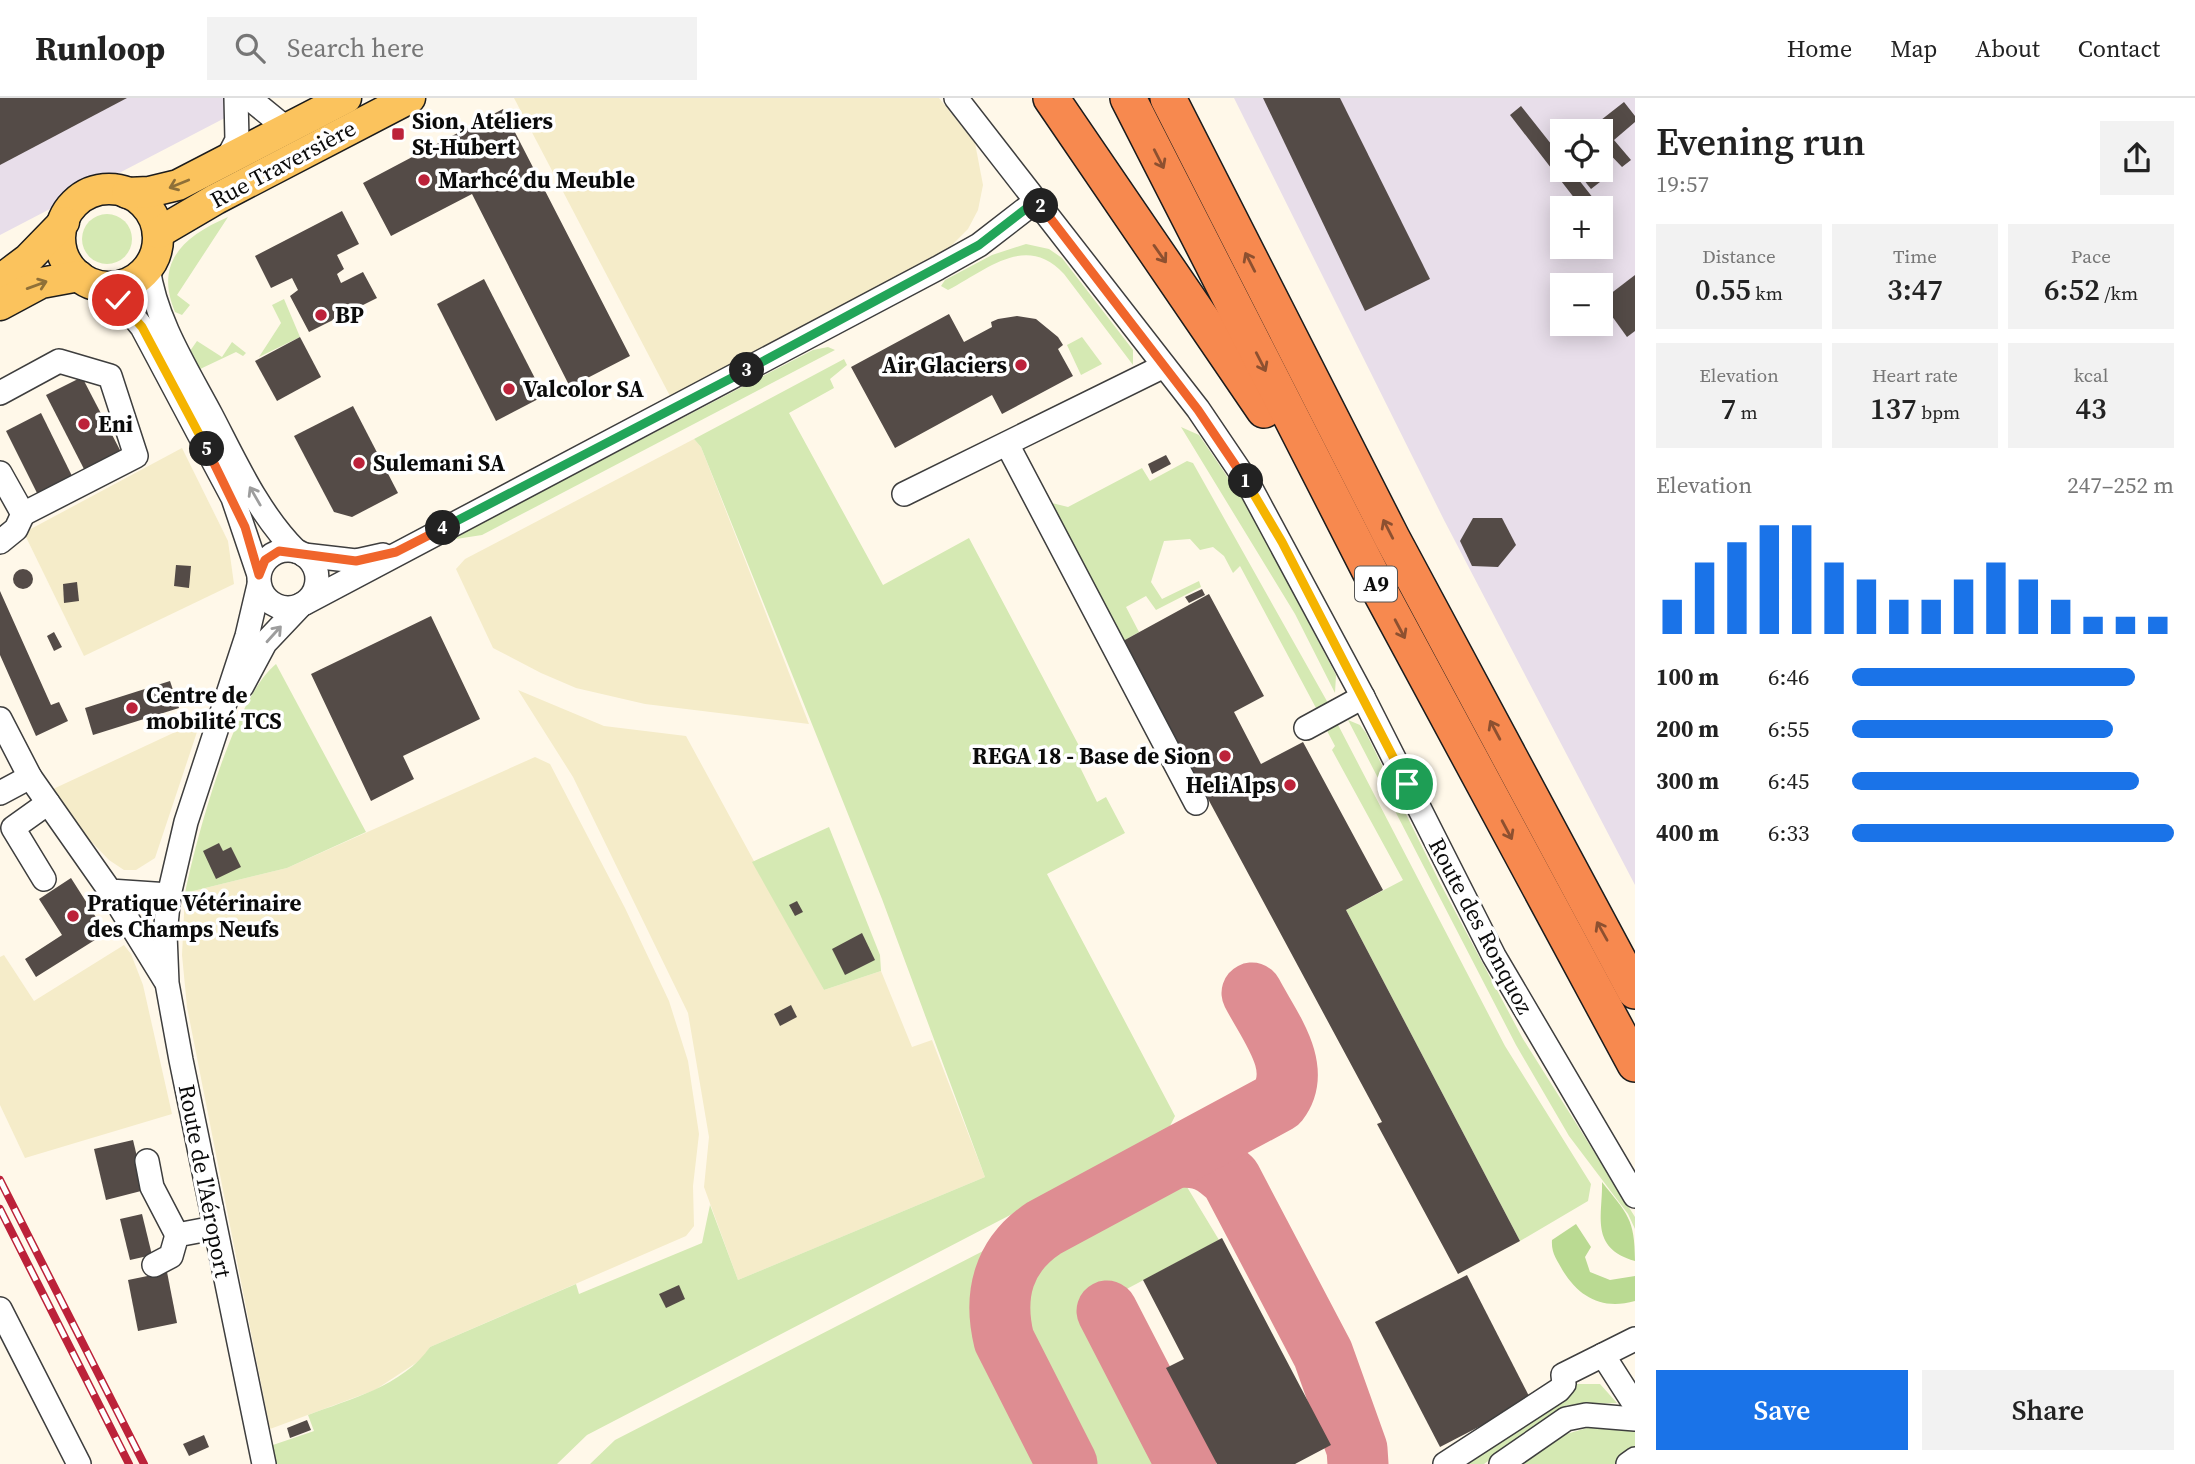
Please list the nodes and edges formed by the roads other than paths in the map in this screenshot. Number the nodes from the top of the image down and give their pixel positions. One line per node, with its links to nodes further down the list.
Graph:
1 (236, 98): 10 (street)
2 (249, 98): 9 (street)
3 (346, 98): 9 (main road, Rue Traversière)
4 (410, 98): 14 (main road, Rue Traversière)
5 (956, 98): 12 (street, Route des Ronquoz)
6 (1051, 98): 29 (highway, one-way to 29)
7 (1128, 98): 29 (highway, A9, one-way to 29)
8 (1168, 98): 43 (highway, A9, one-way to 8)
9 (287, 129): 10 (main road, Rue Traversière)
10 (226, 160): 11 (main road, Rue Traversière, one-way to 11)
11 (127, 193): 13 (main road); 14 (main road)
12 (1036, 201): 19 (street, Route des Ronquoz); 26 (street, Route de l'Aéroport)
13 (64, 222): 16 (main road); 17 (main road)
14 (158, 233): 15 (main road)
15 (148, 267): 17 (main road); 27 (street, one-way to 15)
16 (0, 280)
17 (89, 281): 18 (main road, one-way to 17); 28 (street)
18 (0, 305)
19 (1164, 366): 21 (street); 31 (street, Route des Ronquoz)
20 (0, 393): 24 (street)
21 (1007, 444): 23 (street); 38 (street)
22 (0, 473): 24 (street)
23 (904, 494)
24 (23, 514): 25 (street)
25 (0, 542)
26 (396, 552): 27 (street, Route de l'Aéroport); 30 (street, Route de l'Aéroport)
27 (300, 553): 28 (street); 30 (street)
28 (259, 580): 30 (street); 34 (street, Route de l'Aéroport)
29 (1380, 591): 44 (highway, A9, one-way to 44)
30 (303, 604): 34 (street, Route de l'Aéroport, one-way to 30)
31 (1363, 697): 33 (street); 46 (street, Route des Ronquoz)
32 (0, 719): 35 (street)
33 (1306, 727)
34 (215, 735): 41 (street, Route de l'Aéroport)
35 (30, 777): 36 (street); 37 (street)
36 (0, 793)
37 (48, 803): 39 (street); 40 (street)
38 (1196, 803)
39 (44, 879)
40 (110, 891): 41 (street); 42 (street)
41 (169, 895): 42 (street, Route de l'Aéroport)
42 (167, 983): 47 (street, Route de l'Aéroport)
43 (1635, 991)
44 (1635, 1065)
45 (147, 1161): 48 (street)
46 (1635, 1196)
47 (214, 1228): 48 (street); 58 (street, Route de l'Aéroport)
48 (177, 1235): 49 (street)
49 (154, 1265)
50 (0, 1310): 57 (street)
51 (1635, 1339): 52 (street)
52 (1598, 1357): 53 (street); 56 (street)
53 (1635, 1405)
54 (1635, 1419): 59 (street)
55 (1635, 1459): 60 (street)
56 (1438, 1463)
57 (79, 1464)
58 (264, 1464)
59 (1501, 1464)
60 (1628, 1464)

